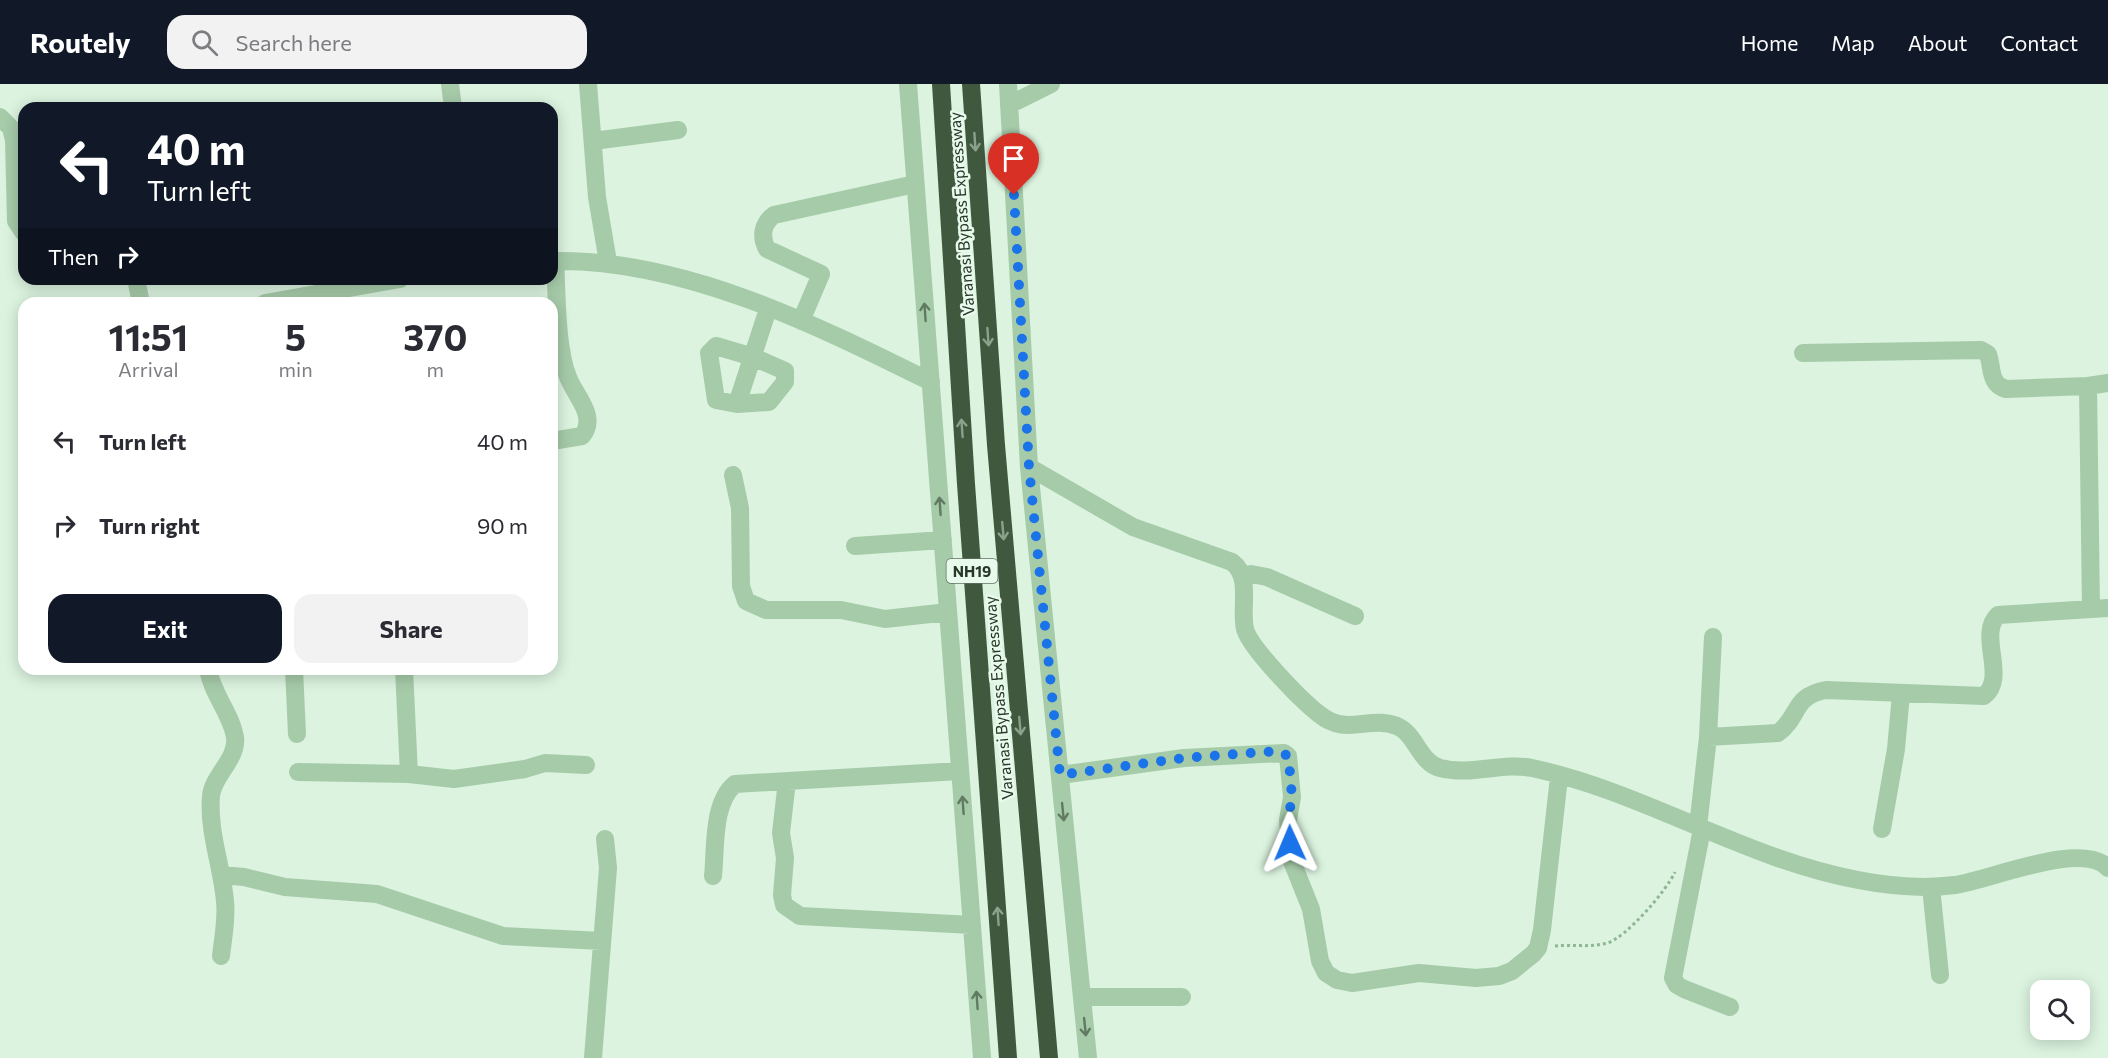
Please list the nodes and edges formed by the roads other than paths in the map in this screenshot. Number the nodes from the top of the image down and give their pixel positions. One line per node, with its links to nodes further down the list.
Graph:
1 (450, 84): 8 (street)
2 (588, 84): 12 (street)
3 (908, 84): 13 (street)
4 (941, 84): 67 (highway, Varanasi Bypass Expressway / NH19, one-way to 4)
5 (971, 84): 68 (highway, Varanasi Bypass Expressway / NH19, one-way to 68)
6 (1008, 84): 9 (street)
7 (1051, 84): 9 (street)
8 (452, 102)
9 (1010, 105): 29 (street)
10 (0, 117): 14 (street)
11 (678, 130): 12 (street)
12 (592, 141): 16 (street)
13 (915, 184): 21 (street); 24 (street, one-way to 13)
14 (18, 224)
15 (558, 260): 16 (street)
16 (608, 262): 19 (street)
17 (366, 285): 18 (street)
18 (299, 297)
19 (768, 309): 21 (street); 23 (street)
20 (558, 310): 28 (street)
21 (801, 321): 24 (street)
22 (1803, 353): 26 (street)
23 (753, 357): 27 (street); 27 (street); 27 (street)
24 (931, 382): 31 (street, one-way to 24)
25 (2108, 383): 26 (street)
26 (2088, 386): 34 (street)
27 (737, 404)
28 (558, 440)
29 (1029, 467): 33 (street); 48 (street)
30 (733, 475): 35 (street)
31 (943, 540): 32 (street); 35 (street)
32 (855, 546)
33 (1243, 577): 36 (street); 49 (street)
34 (2099, 609): 41 (street)
35 (948, 612): 45 (street)
36 (1355, 616)
37 (1713, 637): 43 (street)
38 (210, 675): 55 (street)
39 (294, 675): 42 (street)
40 (404, 675): 47 (street)
41 (1901, 694): 43 (street); 52 (street)
42 (297, 734)
43 (1708, 737): 51 (street)
44 (586, 765): 47 (street)
45 (960, 771): 50 (street); 58 (street, one-way to 45)
46 (298, 772): 47 (street)
47 (409, 774)
48 (1060, 775): 49 (street); 62 (street, one-way to 62)
49 (1559, 777): 51 (street)
50 (787, 781): 56 (street); 58 (street)
51 (1700, 828): 57 (street); 64 (street)
52 (1882, 829)
53 (605, 839): 59 (street)
54 (2105, 861): 57 (street)
55 (221, 875): 59 (street); 60 (street)
56 (713, 876)
57 (1930, 887): 61 (street)
58 (972, 925): 66 (street, one-way to 58)
59 (602, 941): 65 (street)
60 (221, 956)
61 (1940, 975)
62 (1082, 997): 63 (street); 69 (street, one-way to 69)
63 (1182, 997)
64 (1730, 1007)
65 (593, 1058)
66 (982, 1058)
67 (1008, 1058)
68 (1049, 1058)
69 (1088, 1058)

